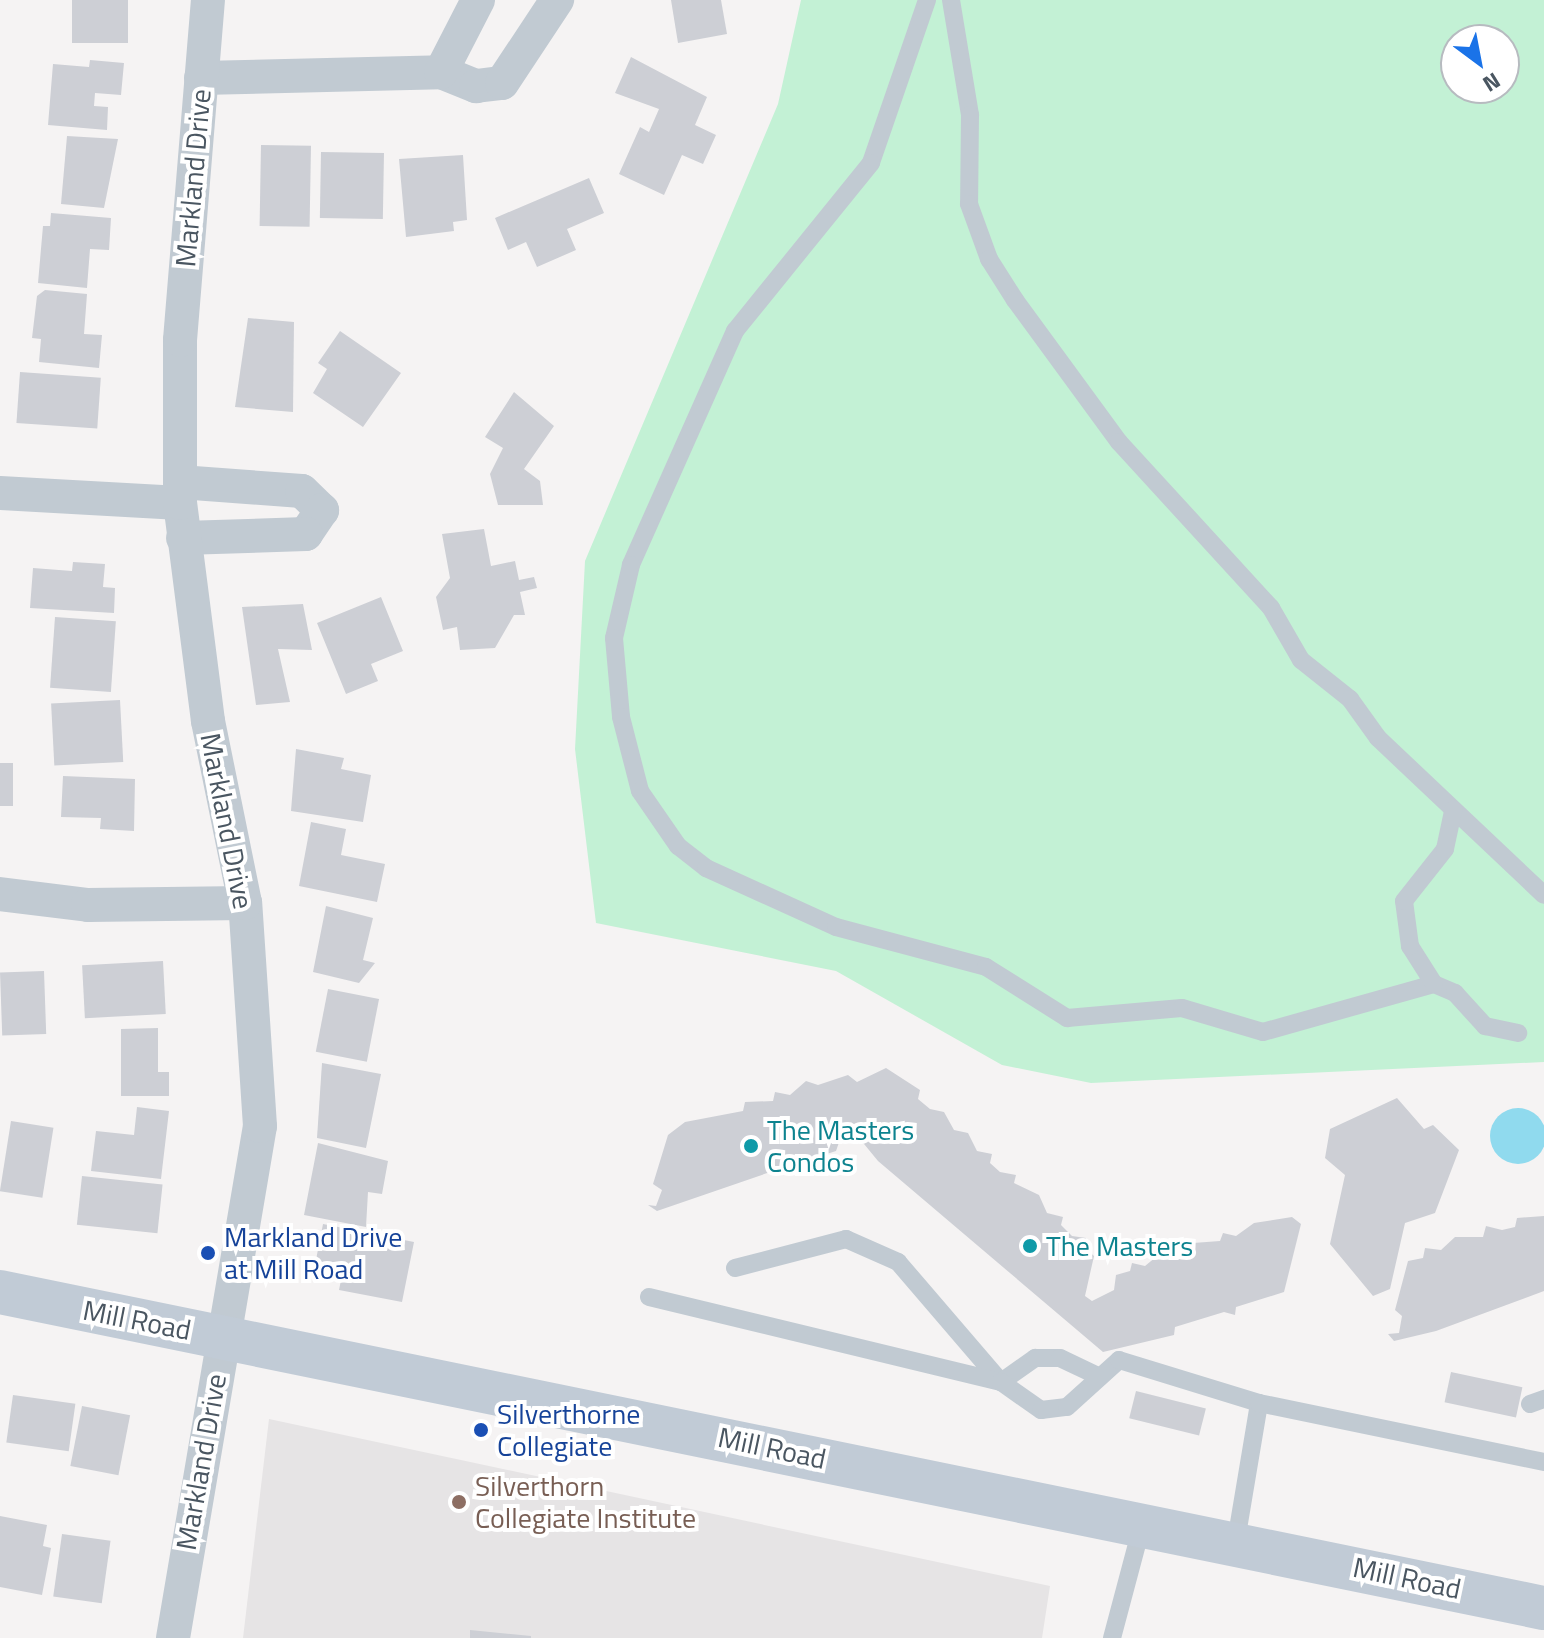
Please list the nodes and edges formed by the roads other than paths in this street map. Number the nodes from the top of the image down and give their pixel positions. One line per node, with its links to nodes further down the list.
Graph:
1 (208, 0): 7 (street, Markland Drive)
2 (478, 0): 6 (street)
3 (557, 0): 6 (street)
4 (927, 0): 15 (lane)
5 (951, 0): 11 (lane)
6 (441, 72): 7 (street)
7 (201, 78): 9 (street, Markland Drive)
8 (0, 493): 9 (street)
9 (180, 493): 10 (street, Markland Drive); 10 (street)
10 (183, 538): 14 (street, Markland Drive)
11 (1453, 810): 13 (lane); 15 (lane)
12 (0, 894): 14 (street)
13 (1544, 895)
14 (245, 903): 20 (street, Markland Drive)
15 (1434, 984): 16 (lane)
16 (1518, 1033)
17 (735, 1268): 22 (lane)
18 (0, 1292): 20 (street, Mill Road)
19 (649, 1297): 22 (lane)
20 (224, 1337): 25 (street, Mill Road); 28 (street, Markland Drive)
21 (1100, 1377): 22 (lane); 22 (lane); 23 (lane)
22 (1001, 1382)
23 (1259, 1403): 24 (lane); 26 (lane)
24 (1544, 1462)
25 (1142, 1524): 26 (street, Mill Road); 29 (lane)
26 (1236, 1541): 27 (street, Mill Road)
27 (1544, 1608)
28 (173, 1638)
29 (1112, 1638)

